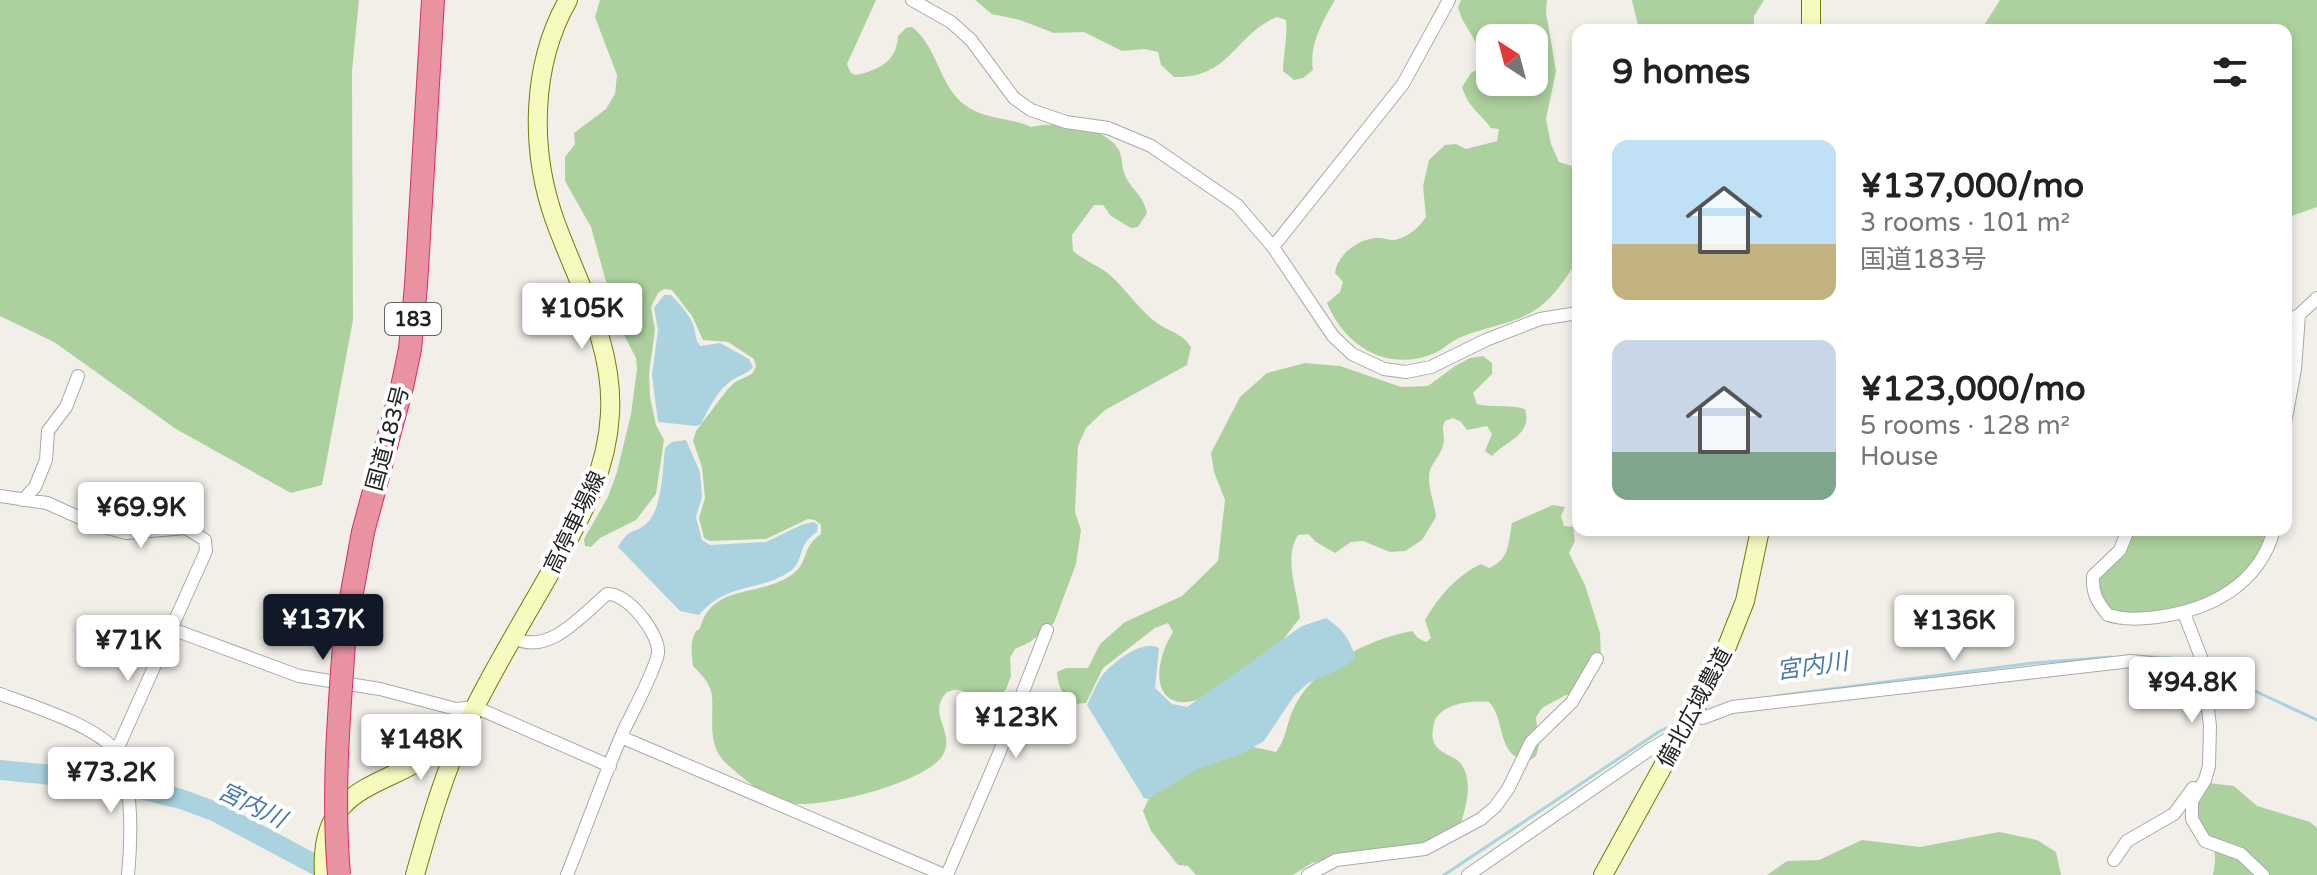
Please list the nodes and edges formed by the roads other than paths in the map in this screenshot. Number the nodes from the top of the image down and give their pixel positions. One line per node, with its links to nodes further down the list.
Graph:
1 (433, 0): 34 (highway, 国道183号 / 183, bridge)
2 (568, 0): 21 (main road, 高停車場線)
3 (912, 0): 7 (street)
4 (1449, 0): 7 (street)
5 (1811, 0): 6 (main road)
6 (1811, 24)
7 (1273, 247): 9 (street)
8 (2317, 298): 10 (street)
9 (1572, 314)
10 (2292, 318): 12 (street)
11 (78, 376): 14 (street)
12 (2292, 385)
13 (0, 496): 14 (street)
14 (23, 500): 19 (street)
15 (1759, 536): 26 (main road, 備北広域農道)
16 (2126, 536): 18 (street)
17 (2272, 536): 18 (street)
18 (2184, 613): 23 (street)
19 (172, 629): 25 (street); 28 (street)
20 (1047, 630): 37 (street)
21 (514, 638): 25 (main road, 高停車場線); 27 (street)
22 (1597, 659): 38 (street)
23 (2204, 673): 26 (street); 30 (street)
24 (0, 694): 28 (street)
25 (475, 707): 29 (street); 33 (main road, 高停車場線); 35 (main road, 高停車場線)
26 (1693, 718): 39 (street); 40 (main road, 備北広域農道)
27 (621, 737): 29 (street); 37 (street)
28 (116, 752): 32 (street)
29 (610, 766): 36 (street)
30 (2200, 785): 31 (street); 41 (street)
31 (2114, 860)
32 (128, 875)
33 (324, 875)
34 (339, 875)
35 (415, 875)
36 (567, 875)
37 (946, 875)
38 (1308, 875)
39 (1468, 875)
40 (1603, 875)
41 (2263, 875)

